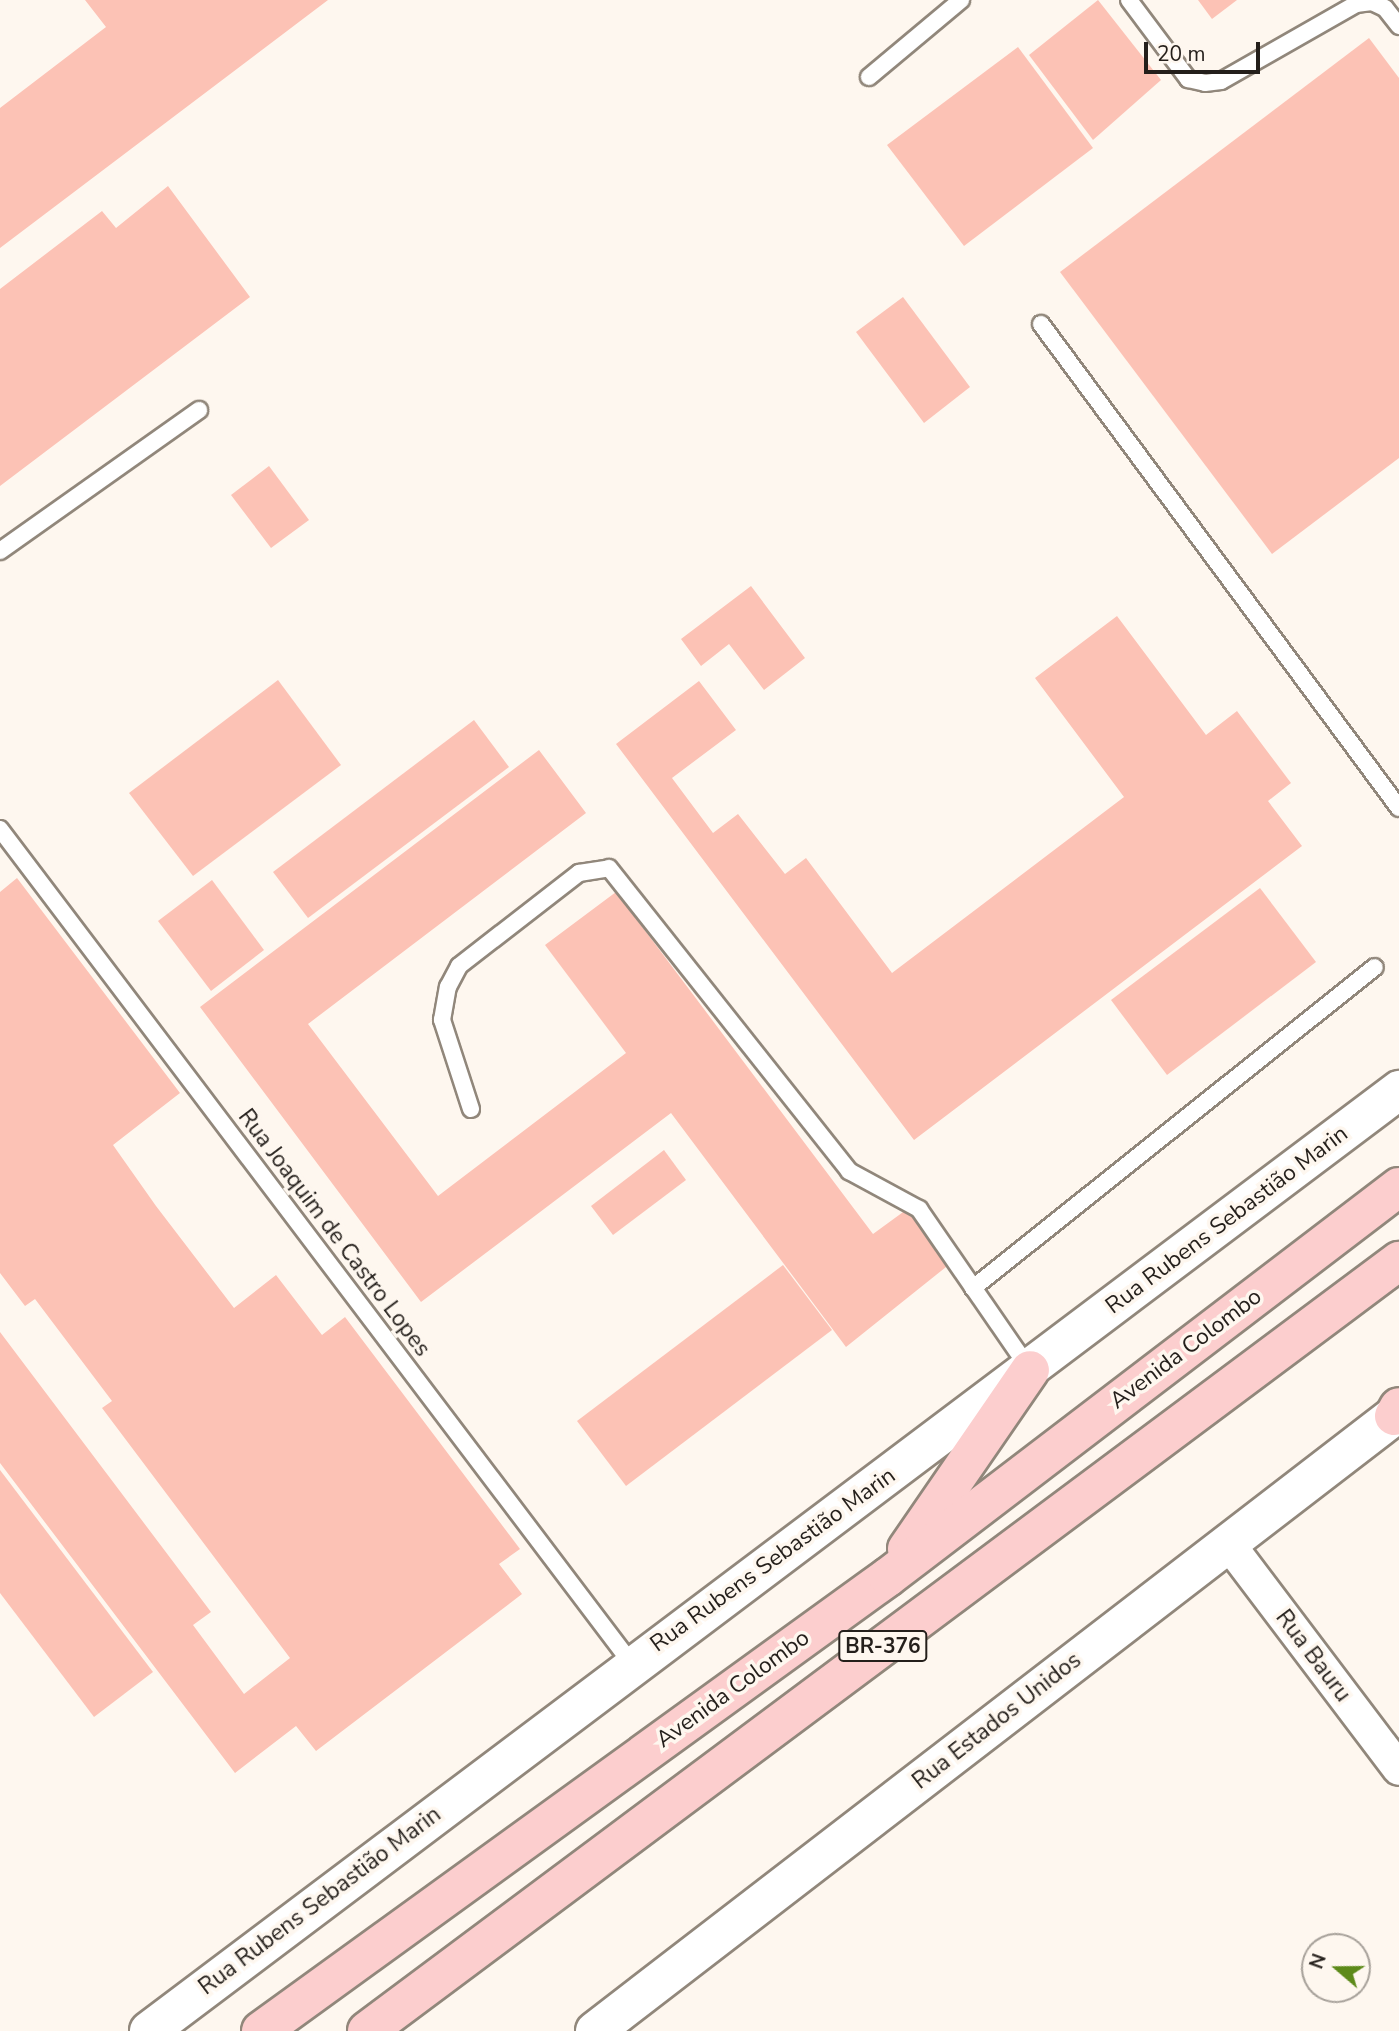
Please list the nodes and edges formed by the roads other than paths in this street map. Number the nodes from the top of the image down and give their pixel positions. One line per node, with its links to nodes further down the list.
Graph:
1 (961, 0): 4 (lane)
2 (1129, 0): 3 (lane)
3 (1399, 26)
4 (869, 77)
5 (1041, 324): 8 (lane)
6 (199, 410): 7 (lane)
7 (0, 551)
8 (1399, 808)
9 (0, 829): 20 (lane, Rua Joaquim de Castro Lopes)
10 (1375, 967): 15 (lane)
11 (1399, 1090): 16 (street, Rua Rubens Sebastião Marin)
12 (471, 1109): 15 (lane)
13 (1399, 1187): 19 (main road, Avenida Colombo / BR-376)
14 (1399, 1261): 24 (main road, BR-376)
15 (973, 1288): 16 (lane)
16 (1030, 1370): 19 (main road); 20 (street, Rua Rubens Sebastião Marin)
17 (1397, 1412): 18 (street, Rua Estados Unidos)
18 (1228, 1543): 21 (street, Rua Bauru); 25 (street, Rua Estados Unidos)
19 (888, 1577): 23 (main road, Avenida Colombo / BR-376)
20 (632, 1664): 22 (street, Rua Rubens Sebastião Marin)
21 (1399, 1769)
22 (149, 2031)
23 (261, 2031)
24 (367, 2031)
25 (595, 2031)

